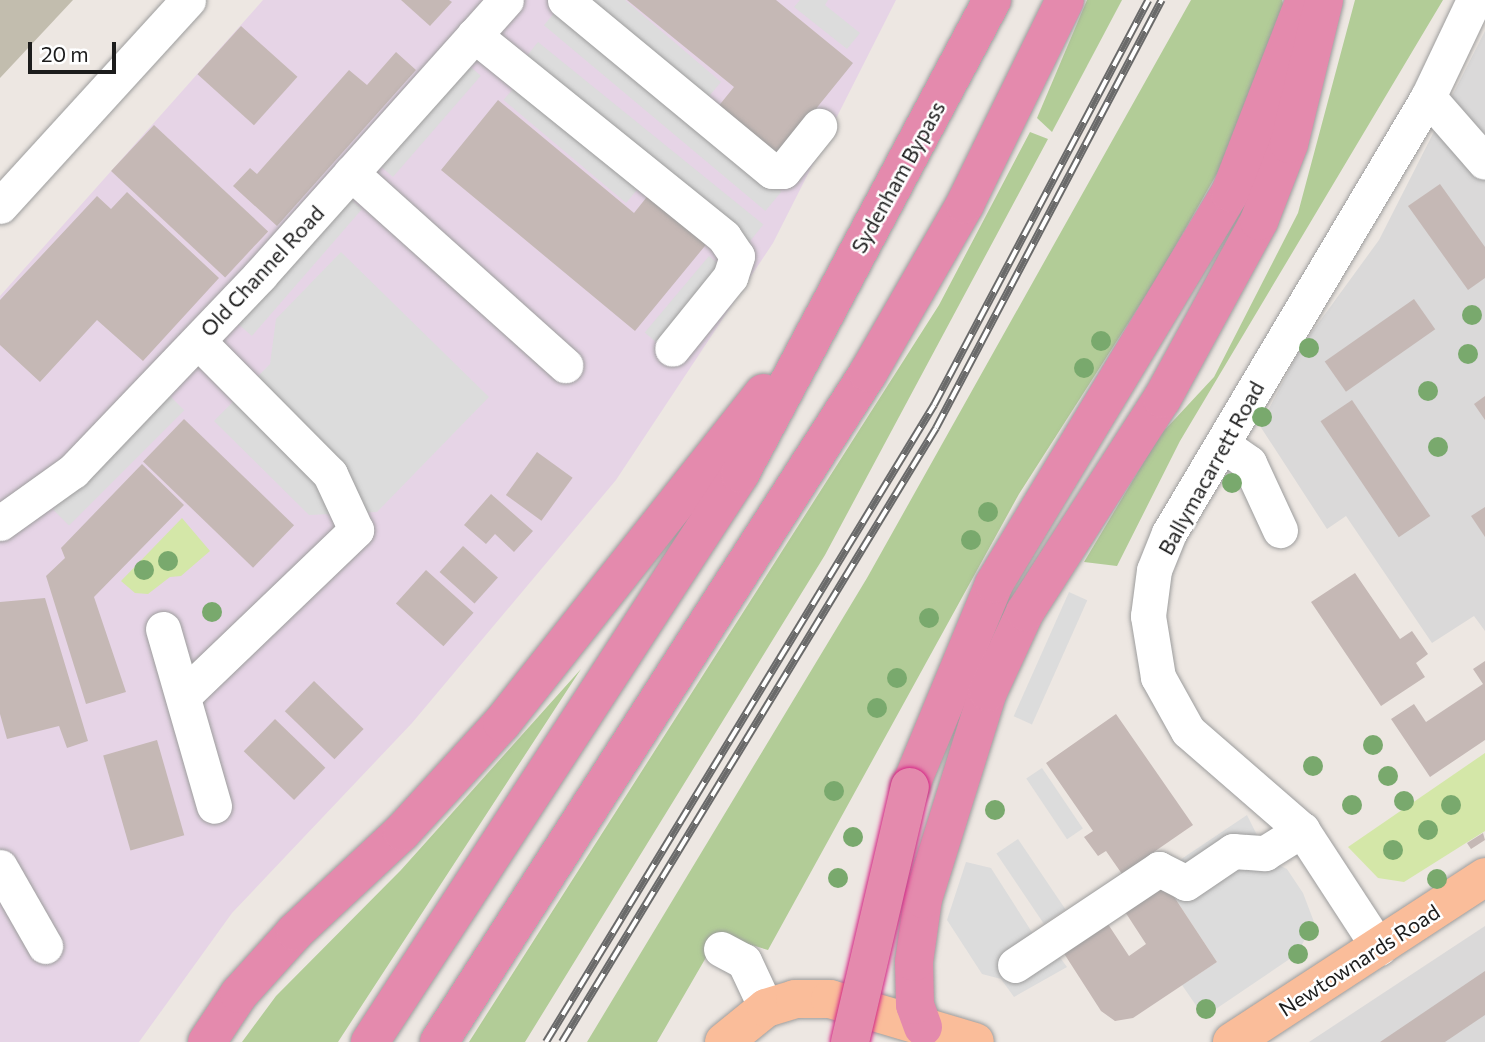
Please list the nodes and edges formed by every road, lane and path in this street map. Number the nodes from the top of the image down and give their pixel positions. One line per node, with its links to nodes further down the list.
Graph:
1 (188, 0): 14 (street)
2 (506, 0): 9 (street, Old Channel Road)
3 (565, 0): 11 (street)
4 (992, 0): 17 (highway, Sydenham Bypass)
5 (1065, 0): 36 (highway)
6 (1304, 0): 38 (highway, bridge)
7 (1324, 0): 33 (highway)
8 (1474, 0): 10 (street, Ballymacarrett Road)
9 (474, 35): 13 (street, Old Channel Road); 16 (street)
10 (1428, 97): 12 (street); 19 (street, Ballymacarrett Road)
11 (819, 126)
12 (1485, 162)
13 (351, 173): 15 (street, Old Channel Road); 18 (street)
14 (2, 200)
15 (198, 341): 20 (street, Old Channel Road); 23 (street)
16 (672, 349)
17 (800, 352): 34 (highway); 35 (highway)
18 (565, 365)
19 (1222, 444): 21 (street); 25 (street, Ballymacarrett Road)
20 (0, 523)
21 (1280, 530)
22 (163, 629): 23 (street)
23 (183, 696): 24 (street)
24 (214, 806)
25 (1302, 830): 29 (street, Ballymacarrett Road); 31 (street)
26 (0, 867): 28 (street)
27 (1485, 877): 29 (main road, Newtownards Road)
28 (45, 946)
29 (1378, 948): 40 (main road, Newtownards Road)
30 (721, 950): 32 (street)
31 (1014, 965)
32 (766, 1008): 33 (main road); 37 (main road)
33 (923, 1027): 39 (main road)
34 (207, 1042)
35 (370, 1042)
36 (439, 1042)
37 (724, 1042)
38 (850, 1042)
39 (975, 1042)
40 (1232, 1042)

